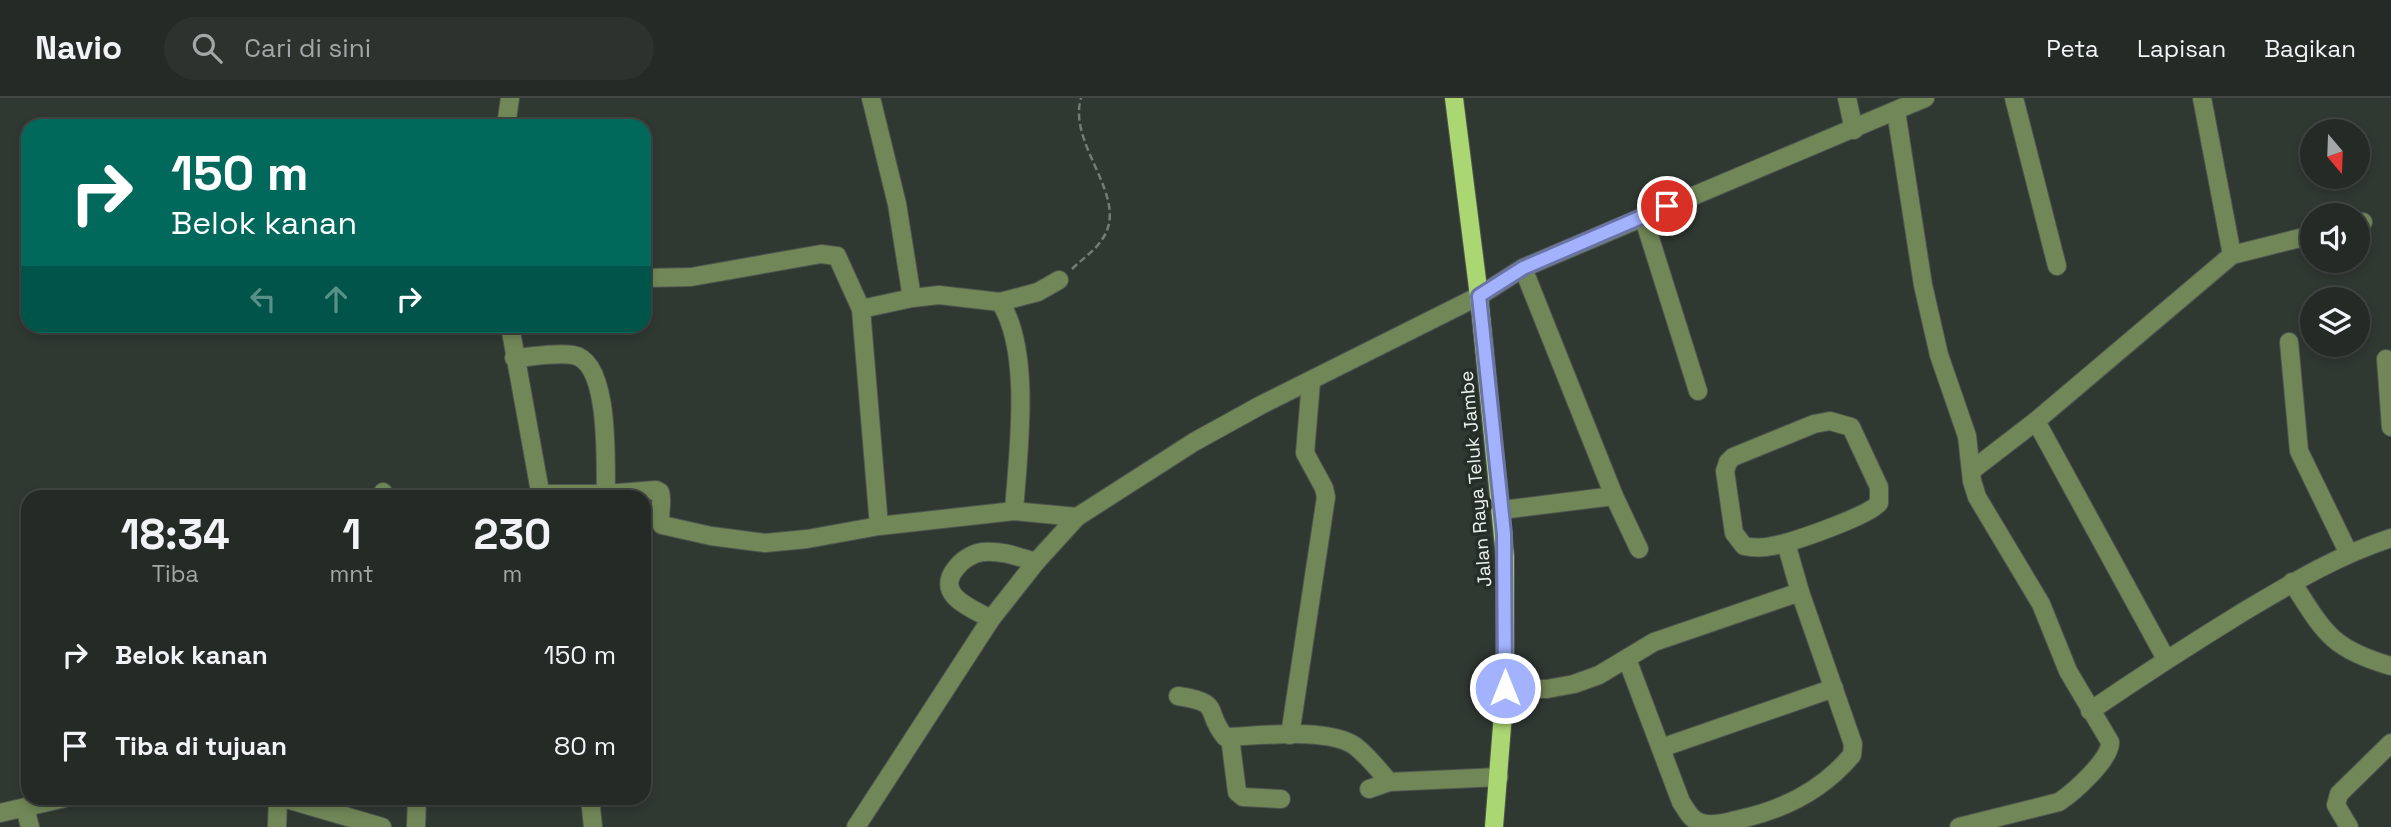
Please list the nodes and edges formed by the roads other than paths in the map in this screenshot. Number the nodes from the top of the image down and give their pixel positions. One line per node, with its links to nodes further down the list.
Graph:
1 (510, 98): 9 (street)
2 (872, 98): 19 (street)
3 (1454, 98): 18 (main road, Jalan Raya Teluk Jambe)
4 (1847, 98): 10 (street)
5 (1926, 98): 8 (street)
6 (2014, 98): 14 (street)
7 (2202, 98): 13 (street)
8 (1896, 111): 10 (street); 30 (street)
9 (507, 119)
10 (1854, 130): 11 (street)
11 (1643, 216): 15 (street); 27 (street)
12 (2300, 238): 13 (street)
13 (2232, 255): 28 (street)
14 (2057, 266)
15 (1523, 268): 18 (street); 34 (street)
16 (651, 278): 21 (street)
17 (1059, 280): 20 (street)
18 (1479, 296): 26 (street); 35 (main road, Jalan Raya Teluk Jambe)
19 (912, 298): 20 (street); 21 (street)
20 (1000, 302): 36 (street)
21 (860, 309): 38 (street)
22 (511, 333): 24 (street)
23 (2289, 342): 42 (street)
24 (514, 358): 31 (street); 32 (street)
25 (2386, 359): 29 (street)
26 (1311, 382): 37 (street); 54 (street)
27 (1698, 391)
28 (2036, 421): 30 (street); 48 (street)
29 (2391, 427)
30 (1971, 471): 53 (street)
31 (539, 490)
32 (606, 490)
33 (651, 490): 38 (street)
34 (1614, 496): 35 (street); 41 (street)
35 (1502, 510): 50 (main road, Jalan Raya Teluk Jambe)
36 (1014, 511): 37 (street); 38 (street)
37 (1077, 517): 43 (street)
38 (878, 526)
39 (2391, 538): 42 (street)
40 (1786, 543): 40 (street); 45 (street)
41 (1639, 549)
42 (2348, 552): 44 (street)
43 (1037, 562): 46 (street); 46 (street)
44 (2292, 582): 48 (street); 49 (street)
45 (1800, 592): 47 (street); 51 (street)
46 (991, 620): 74 (street)
47 (1627, 659): 50 (street); 57 (street)
48 (2166, 659): 53 (street)
49 (2391, 666)
50 (1505, 688): 58 (main road, Jalan Raya Teluk Jambe)
51 (1834, 688): 57 (street); 57 (street)
52 (1178, 696): 55 (street)
53 (2090, 711): 76 (street)
54 (1290, 735): 55 (street); 59 (street)
55 (1230, 737): 61 (street)
56 (2391, 743): 77 (street)
57 (1661, 748)
58 (1499, 778): 59 (street); 75 (main road, Jalan Raya Teluk Jambe)
59 (1389, 782): 60 (street)
60 (1369, 789)
61 (1281, 799)
62 (37, 805): 67 (street)
63 (279, 805): 70 (street)
64 (305, 805): 71 (street)
65 (417, 805): 72 (street)
66 (591, 805): 73 (street)
67 (25, 808): 68 (street); 69 (street)
68 (5, 818)
69 (30, 827)
70 (277, 827)
71 (382, 827)
72 (416, 827)
73 (593, 827)
74 (856, 827)
75 (1494, 827)
76 (1959, 827)
77 (2349, 827)

